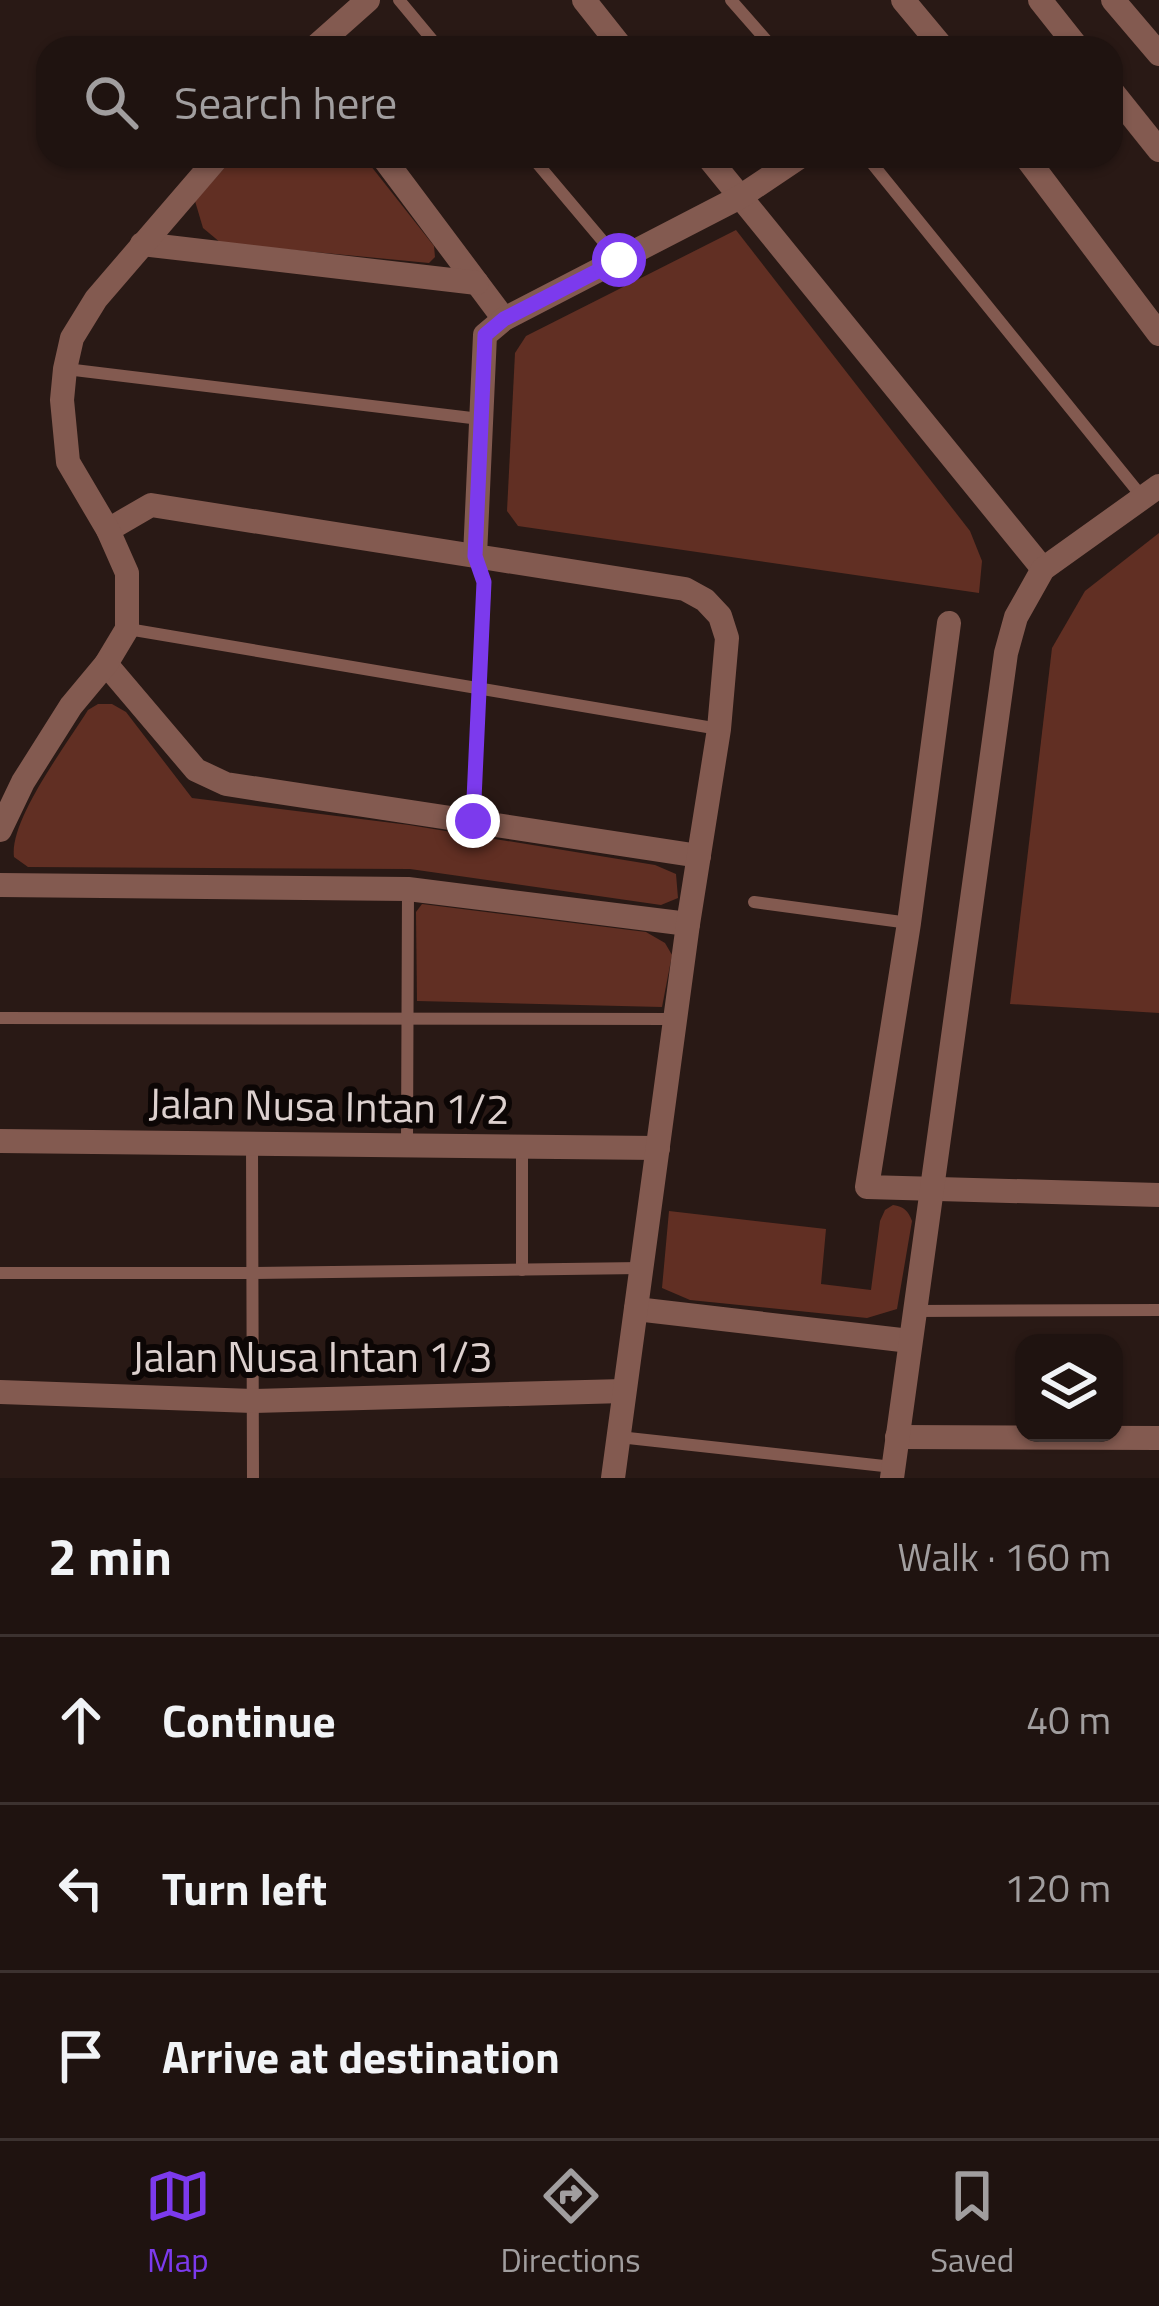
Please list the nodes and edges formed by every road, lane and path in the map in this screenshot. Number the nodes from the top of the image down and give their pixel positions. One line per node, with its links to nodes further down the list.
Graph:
1 (368, 0): 8 (street)
2 (399, 0): 9 (lane)
3 (584, 0): 10 (street)
4 (731, 0): 11 (lane)
5 (903, 0): 12 (street)
6 (1040, 0): 13 (street)
7 (1113, 0): 14 (street)
8 (328, 36)
9 (429, 36)
10 (612, 36)
11 (762, 36)
12 (933, 36)
13 (1068, 36)
14 (1159, 54)
15 (1123, 105): 16 (street)
16 (1159, 150)
17 (208, 168): 25 (street)
18 (391, 168): 27 (street)
19 (541, 168): 26 (lane)
20 (717, 168): 24 (street)
21 (783, 168): 24 (street)
22 (876, 168): 32 (lane)
23 (1034, 168): 29 (street)
24 (740, 197): 26 (street); 35 (street)
25 (142, 244): 27 (street); 30 (street)
26 (619, 260): 28 (street)
27 (477, 283): 28 (street)
28 (504, 319): 31 (street)
29 (1159, 334)
30 (65, 369): 31 (lane); 33 (street)
31 (480, 418): 34 (street)
32 (1151, 492): 35 (street)
33 (108, 530): 34 (street); 37 (street)
34 (475, 556): 39 (lane); 40 (street)
35 (1042, 569): 57 (street)
36 (949, 623): 47 (street)
37 (127, 629): 38 (street); 39 (lane)
38 (106, 664): 41 (street); 42 (street)
39 (479, 689): 40 (lane); 41 (lane)
40 (719, 729): 43 (street)
41 (473, 821): 43 (street)
42 (0, 830)
43 (699, 856): 48 (street)
44 (0, 886): 45 (street)
45 (408, 889): 48 (street); 50 (lane)
46 (754, 902): 47 (lane)
47 (910, 923): 57 (street)
48 (688, 924): 51 (street)
49 (0, 1018): 50 (lane)
50 (408, 1019): 51 (lane); 54 (lane)
51 (675, 1019): 56 (street)
52 (0, 1141): 53 (street, Jalan Nusa Intan 1/2)
53 (252, 1143): 54 (street, Jalan Nusa Intan 1/2); 62 (lane)
54 (407, 1145): 55 (street, Jalan Nusa Intan 1/2)
55 (521, 1146): 56 (street, Jalan Nusa Intan 1/2); 60 (lane)
56 (658, 1148): 59 (street)
57 (934, 1189): 58 (street); 65 (street)
58 (1159, 1195)
59 (642, 1268): 60 (lane); 63 (street)
60 (522, 1270): 62 (lane)
61 (0, 1273): 62 (lane)
62 (252, 1274): 69 (lane)
63 (636, 1309): 66 (street); 67 (street)
64 (1159, 1310): 65 (lane)
65 (913, 1311): 66 (street)
66 (910, 1341): 71 (street)
67 (624, 1391): 69 (street, Jalan Nusa Intan 1/3); 70 (street)
68 (0, 1392): 69 (street, Jalan Nusa Intan 1/3)
69 (253, 1401): 74 (lane)
70 (618, 1437): 73 (lane); 75 (street)
71 (898, 1437): 72 (street); 73 (street)
72 (1159, 1438)
73 (893, 1472)
74 (253, 1478)
75 (613, 1478)

